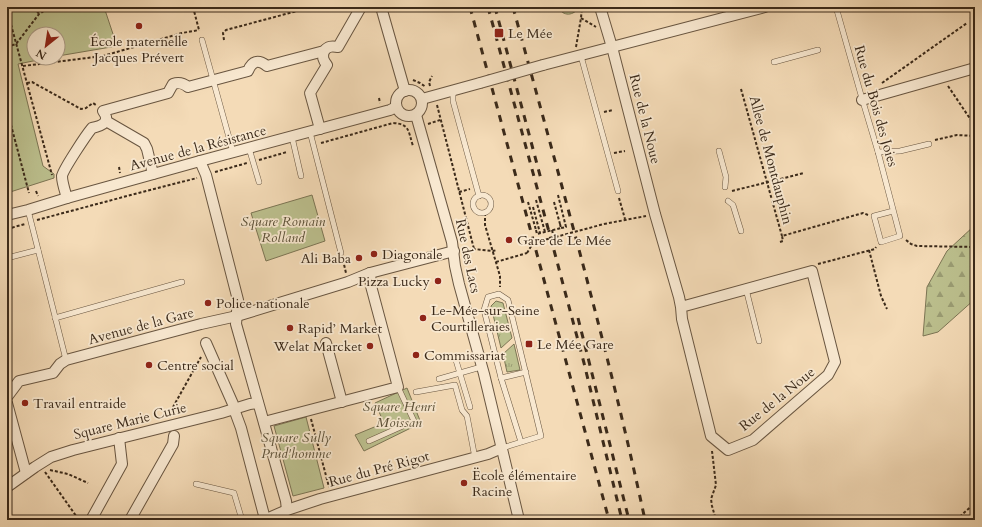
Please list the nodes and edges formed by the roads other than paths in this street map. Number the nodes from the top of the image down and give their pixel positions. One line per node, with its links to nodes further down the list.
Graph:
1 (361, 7): 9 (street)
2 (381, 7): 15 (street)
3 (600, 7): 7 (street, Rue de la Noue)
4 (765, 7): 7 (street)
5 (836, 7): 17 (lane, Rue du Bois des Joies)
6 (202, 40): 13 (lane)
7 (612, 47): 10 (street); 49 (street, Rue de la Noue)
8 (818, 50): 11 (lane)
9 (324, 51): 13 (street); 21 (street)
10 (578, 51): 14 (street, bridge); 34 (lane)
11 (774, 62)
12 (975, 68): 17 (street)
13 (212, 81): 20 (street); 27 (lane)
14 (453, 90): 16 (street); 35 (lane)
15 (405, 91): 16 (street); 18 (street)
16 (422, 99): 19 (street)
17 (862, 100): 28 (lane, Rue du Bois des Joies)
18 (396, 107): 19 (street); 21 (street, Avenue de la Résistance)
19 (416, 115): 43 (street, Rue des Lacs)
20 (106, 121): 30 (street); 36 (street)
21 (320, 129): 22 (street, Avenue de la Résistance)
22 (310, 132): 23 (street, Avenue de la Résistance); 44 (lane)
23 (292, 137): 25 (street, Avenue de la Résistance); 31 (lane)
24 (929, 144): 28 (lane)
25 (249, 148): 27 (street, Avenue de la Résistance); 32 (lane)
26 (719, 151): 33 (lane)
27 (233, 152): 29 (street, Avenue de la Résistance)
28 (878, 152): 39 (lane, Rue du Bois des Joies)
29 (200, 161): 30 (street, Avenue de la Résistance); 50 (street)
30 (153, 174): 36 (street, Avenue de la Résistance)
31 (301, 176)
32 (259, 182)
33 (725, 187)
34 (618, 190)
35 (479, 196): 35 (lane)
36 (67, 198): 38 (street, Avenue de la Résistance)
37 (728, 201): 41 (lane)
38 (28, 210): 40 (street, Avenue de la Résistance); 42 (lane)
39 (893, 211): 39 (lane, Rue du Bois des Joies)
40 (7, 215)
41 (741, 231)
42 (38, 250): 45 (lane); 51 (lane)
43 (454, 251): 46 (street, Avenue de la Gare); 57 (street, Rue des Lacs)
44 (342, 256)
45 (7, 258)
46 (370, 273): 50 (street, Avenue de la Gare); 62 (street)
47 (182, 282): 51 (lane)
48 (746, 289): 49 (street); 49 (street, Rue de la Noue); 52 (lane)
49 (681, 307)
50 (237, 316): 56 (street, Avenue de la Gare); 67 (street)
51 (55, 318): 56 (lane)
52 (759, 341)
53 (206, 343): 68 (street)
54 (326, 344): 65 (street)
55 (455, 357): 59 (lane)
56 (66, 360): 64 (street, Avenue de la Gare)
57 (481, 367): 59 (lane); 75 (street, Rue des Lacs)
58 (526, 372): 60 (lane); 60 (lane); 74 (lane)
59 (460, 373): 61 (lane); 69 (lane)
60 (501, 378): 74 (lane)
61 (439, 379)
62 (398, 387): 65 (street); 73 (lane)
63 (416, 392): 76 (lane)
64 (7, 397)
65 (342, 402): 70 (street)
66 (7, 403): 77 (street)
67 (258, 403): 68 (street, Square Marie Curie); 70 (street)
68 (233, 407): 72 (street, Square Marie Curie); 84 (street)
69 (470, 407)
70 (264, 422): 80 (street)
71 (174, 436): 82 (street)
72 (119, 438): 77 (street, Square Marie Curie); 81 (street)
73 (369, 441)
74 (521, 442): 75 (lane)
75 (502, 448): 76 (street, Rue du Pré Rigot); 85 (street, Rue des Lacs)
76 (475, 458): 80 (street, Rue du Pré Rigot)
77 (26, 473): 79 (street, Square Marie Curie)
78 (196, 484): 83 (lane)
79 (7, 487)
80 (287, 510): 84 (street, Rue du Pré Rigot)
81 (91, 520)
82 (130, 520)
83 (242, 520)
84 (264, 520)
85 (520, 520)

